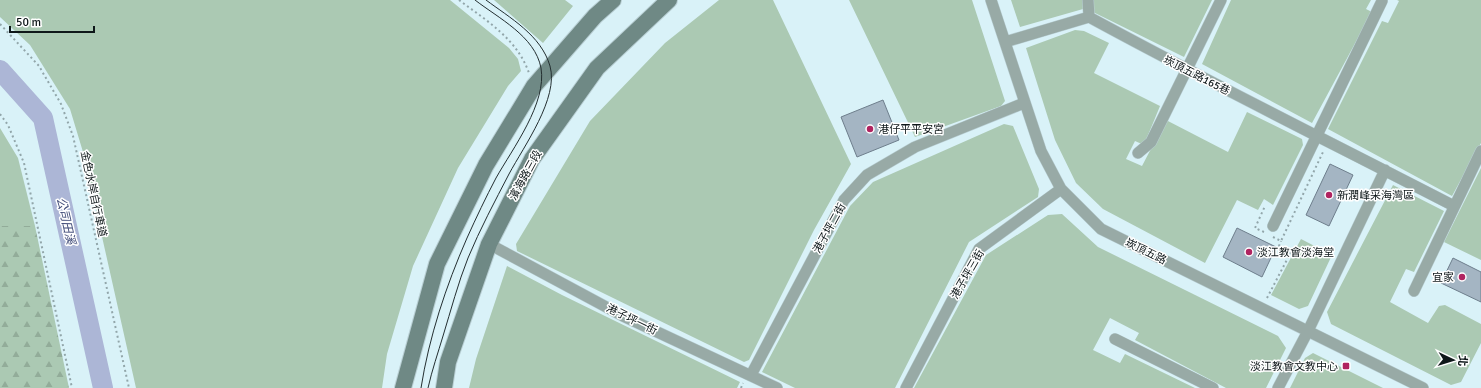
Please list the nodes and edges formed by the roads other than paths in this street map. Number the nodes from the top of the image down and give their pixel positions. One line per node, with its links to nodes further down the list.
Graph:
1 (613, 0): 23 (street)
2 (669, 0): 18 (street, 濱海路三段)
3 (991, 0): 8 (street, 崁頂五路)
4 (1088, 0): 7 (street)
5 (1221, 0): 9 (street)
6 (1382, 1): 11 (street)
7 (1089, 17): 8 (street); 9 (street, 崁頂五路165巷)
8 (1005, 42): 10 (street, 崁頂五路)
9 (1186, 70): 11 (street, 崁頂五路165巷); 13 (street)
10 (1024, 103): 15 (street, 崁頂五路); 22 (street, 港子坪二街)
11 (1316, 134): 14 (street, 崁頂五路165巷); 17 (street)
12 (1481, 151): 16 (street)
13 (1138, 153)
14 (1385, 170): 16 (street, 崁頂五路165巷); 20 (street)
15 (1061, 189): 20 (street, 崁頂五路); 26 (street, 港子坪三街)
16 (1454, 206): 19 (street)
17 (1273, 226)
18 (489, 244): 22 (street, 港子坪一街); 24 (street, 濱海路三段)
19 (1414, 291)
20 (1308, 331): 28 (street); 29 (street, 崁頂五路)
21 (1115, 339): 27 (street)
22 (751, 375): 25 (street, 港子坪一街)
23 (403, 388)
24 (444, 388)
25 (777, 388)
26 (906, 388)
27 (1213, 388)
28 (1278, 388)
29 (1423, 388)

